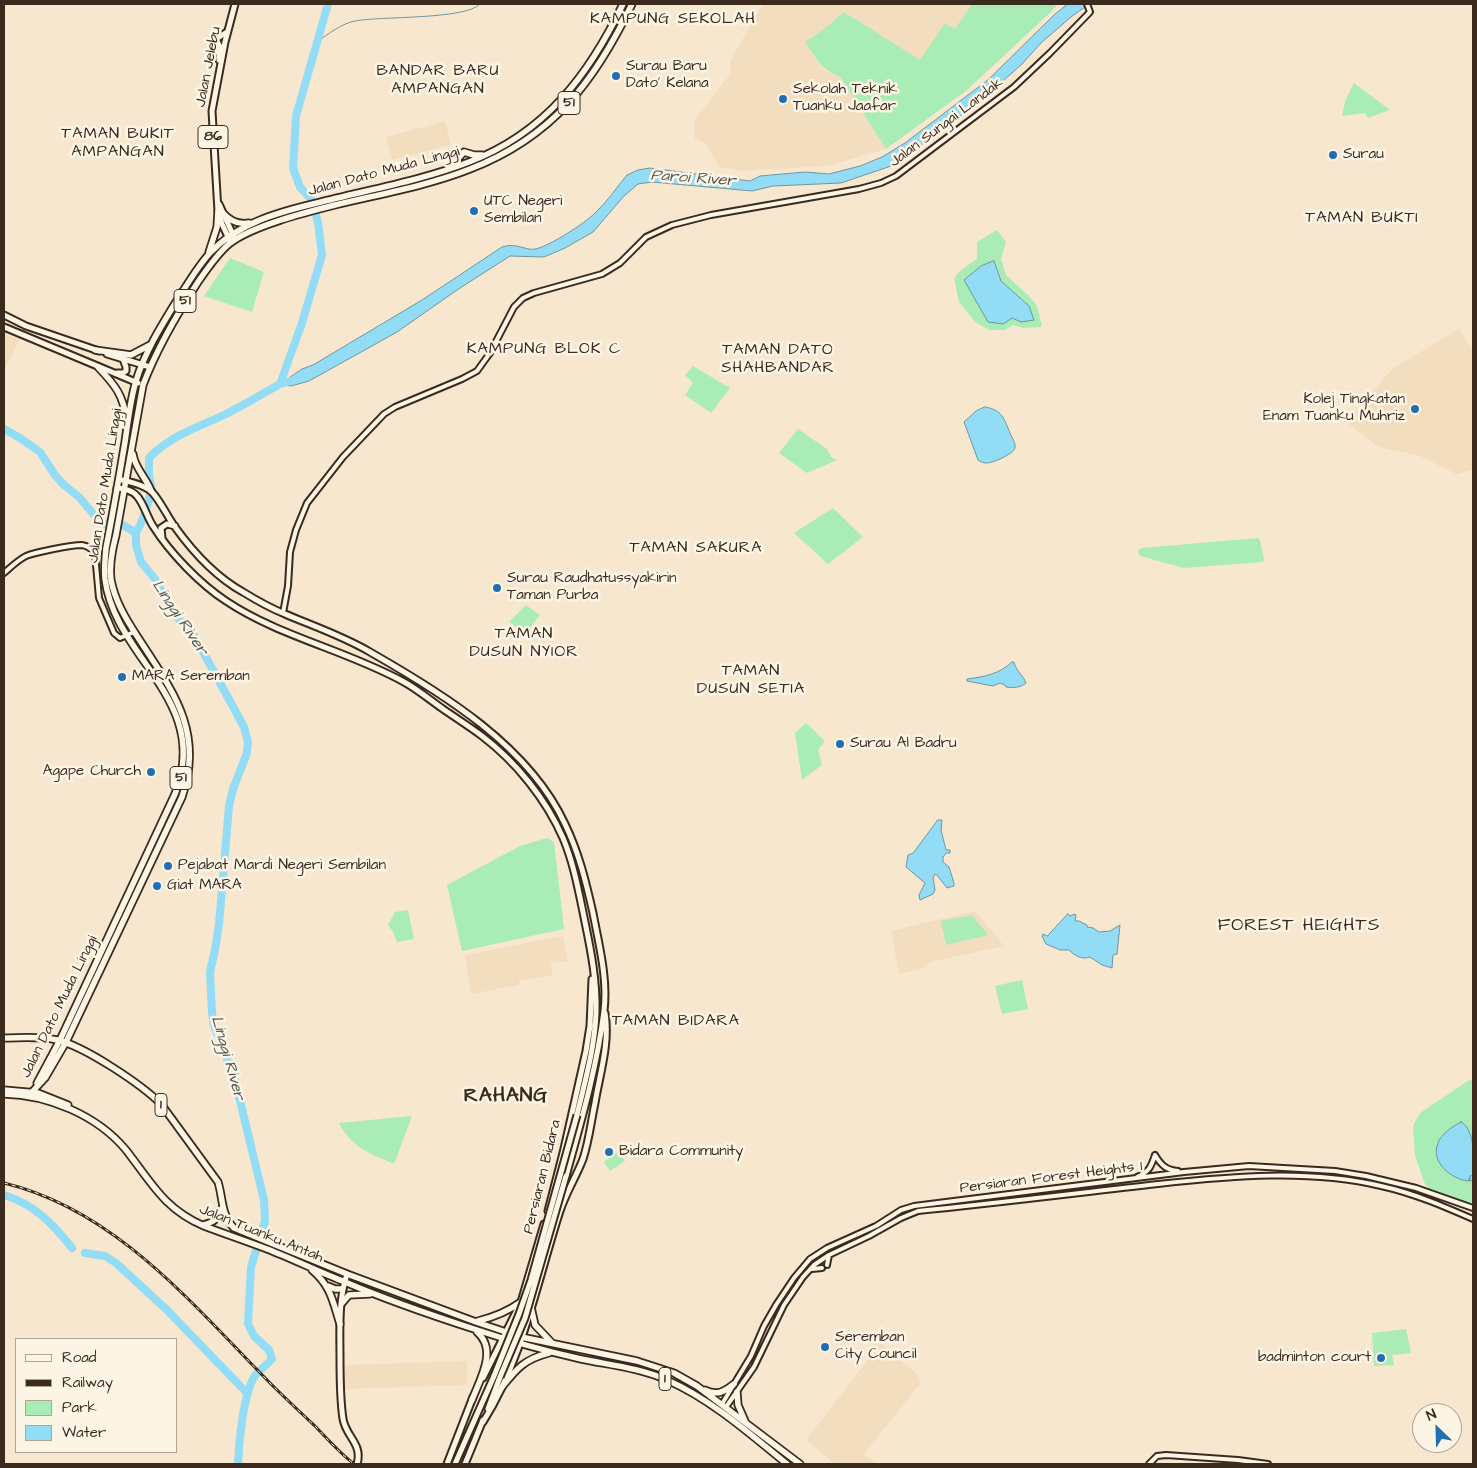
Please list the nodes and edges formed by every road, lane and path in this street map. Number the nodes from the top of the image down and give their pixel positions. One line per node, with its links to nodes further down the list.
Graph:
1 (235, 4): 5 (main road, Jalan Jelebu / 86)
2 (623, 4): 7 (highway, Jalan Dato Muda Linggi / 51)
3 (632, 4): 9 (highway, Jalan Dato Muda Linggi / 51)
4 (1087, 4): 35 (street, Jalan Sungai Landak)
5 (228, 30): 6 (main road, Jalan Jelebu / 86); 6 (main road)
6 (220, 73): 10 (main road, Jalan Jelebu / 86)
7 (489, 154): 8 (highway, Jalan Dato Muda Linggi / 51); 8 (highway)
8 (447, 170): 9 (highway, Jalan Dato Muda Linggi / 51)
9 (328, 203): 11 (highway, Jalan Dato Muda Linggi / 51); 12 (highway, Jalan Dato Muda Linggi / 51)
10 (220, 212): 11 (highway); 12 (main road, Jalan Jelebu / 86); 13 (highway)
11 (254, 222): 12 (highway, Jalan Dato Muda Linggi / 51)
12 (232, 238): 13 (highway, Jalan Dato Muda Linggi / 51); 21 (highway, Jalan Dato Muda Linggi / 51)
13 (209, 254): 16 (highway, Jalan Dato Muda Linggi / 51)
14 (4, 315): 17 (main road)
15 (4, 327): 20 (main road)
16 (151, 345): 17 (highway); 19 (highway, Jalan Dato Muda Linggi / 51)
17 (95, 350): 18 (main road)
18 (123, 359): 19 (main road); 22 (main road)
19 (142, 364): 21 (main road); 23 (highway, Jalan Dato Muda Linggi / 51)
20 (98, 367): 22 (main road); 25 (highway)
21 (150, 367): 24 (highway, Jalan Dato Muda Linggi / 51)
22 (114, 374): 23 (main road)
23 (136, 382): 24 (main road); 25 (highway, Jalan Dato Muda Linggi / 51)
24 (143, 385): 26 (highway, Jalan Dato Muda Linggi / 51)
25 (128, 426): 27 (highway, Jalan Dato Muda Linggi / 51)
26 (132, 445): 28 (highway, Jalan Dato Muda Linggi / 51); 31 (highway)
27 (119, 479): 28 (main road); 29 (highway, Jalan Dato Muda Linggi / 51)
28 (126, 480): 30 (highway, Jalan Dato Muda Linggi / 51); 31 (main road)
29 (117, 488): 30 (main road); 37 (highway, Jalan Dato Muda Linggi / 51)
30 (124, 489): 33 (main road); 36 (highway, Jalan Dato Muda Linggi / 51)
31 (151, 491): 32 (main road)
32 (175, 526): 33 (main road); 35 (main road)
33 (162, 539): 38 (main road)
34 (4, 573): 37 (street)
35 (283, 614): 39 (main road)
36 (134, 632): 37 (street); 41 (highway, Jalan Dato Muda Linggi / 51)
37 (128, 635): 41 (highway, Jalan Dato Muda Linggi / 51)
38 (592, 964): 62 (main road, Persiaran Bidara); 87 (main road, Persiaran Bidara, bridge)
39 (604, 1010): 63 (main road, Persiaran Bidara); 83 (main road, Persiaran Bidara, bridge)
40 (4, 1038): 41 (highway, 1)
41 (63, 1041): 43 (highway, Jalan Dato Muda Linggi / 51); 48 (highway, 1)
42 (4, 1090): 43 (highway, 1)
43 (32, 1091): 45 (highway, 1)
44 (4, 1094): 45 (highway, Jalan Tuanku Antah / 1)
45 (96, 1125): 51 (highway, Jalan Tuanku Antah / 1)
46 (1184, 1172): 47 (street, Persiaran Forest Heights 1); 47 (street); 49 (street, Persiaran Forest Heights 1)
47 (1132, 1178): 77 (street, Persiaran Forest Heights 1)
48 (222, 1207): 51 (highway); 57 (highway, Jalan Tuanku Antah / 1)
49 (1473, 1208)
50 (1473, 1219): 52 (street, Persiaran Forest Heights 1)
51 (203, 1225): 54 (highway, Jalan Tuanku Antah / 1)
52 (829, 1255): 53 (street); 56 (street, Persiaran Forest Heights 1)
53 (827, 1265)
54 (308, 1266): 58 (highway, Jalan Tuanku Antah / 1); 59 (highway)
55 (822, 1268): 56 (street)
56 (810, 1269): 80 (street, Persiaran Forest Heights 1)
57 (347, 1274): 58 (main road); 65 (highway, Jalan Tuanku Antah / 1)
58 (343, 1285): 59 (highway); 60 (highway, Jalan Tuanku Antah / 1); 61 (main road)
59 (327, 1286): 67 (highway)
60 (374, 1294): 61 (highway); 68 (highway, Jalan Tuanku Antah / 1)
61 (342, 1302): 67 (main road)
62 (521, 1302): 64 (main road, Persiaran Bidara); 65 (highway)
63 (531, 1307): 66 (main road, Persiaran Bidara); 73 (highway)
64 (512, 1321): 66 (main road); 69 (main road, Persiaran Bidara)
65 (476, 1322): 69 (highway, Jalan Tuanku Antah / 1)
66 (526, 1322): 70 (main road, Persiaran Bidara)
67 (340, 1324): 85 (main road)
68 (473, 1329): 71 (highway, Jalan Tuanku Antah / 1); 81 (highway)
69 (506, 1332): 70 (highway, Jalan Tuanku Antah / 1); 71 (main road, Persiaran Bidara)
70 (522, 1337): 72 (main road, Persiaran Bidara); 73 (highway, 1)
71 (503, 1339): 72 (highway, Jalan Tuanku Antah / 1); 75 (main road, Persiaran Bidara)
72 (519, 1344): 74 (highway, 1); 76 (main road, Persiaran Bidara)
73 (553, 1345): 78 (highway, 1)
74 (551, 1352): 79 (highway); 89 (highway, 1)
75 (493, 1360): 76 (main road); 81 (main road, Persiaran Bidara)
76 (511, 1364): 79 (main road, Persiaran Bidara)
77 (734, 1384): 78 (highway); 82 (street, Persiaran Forest Heights 1)
78 (697, 1386): 82 (highway, 1)
79 (502, 1387): 83 (main road, Persiaran Bidara)
80 (738, 1392): 82 (street, Persiaran Forest Heights 1); 84 (highway)
81 (472, 1400): 86 (main road, Persiaran Bidara)
82 (724, 1406): 84 (highway, 1)
83 (482, 1422): 88 (main road)
84 (747, 1424): 90 (highway, 1)
85 (357, 1464)
86 (447, 1464)
87 (455, 1464)
88 (465, 1464)
89 (787, 1464)
90 (800, 1464)
91 (1149, 1464): 92 (street)
92 (1268, 1464)

